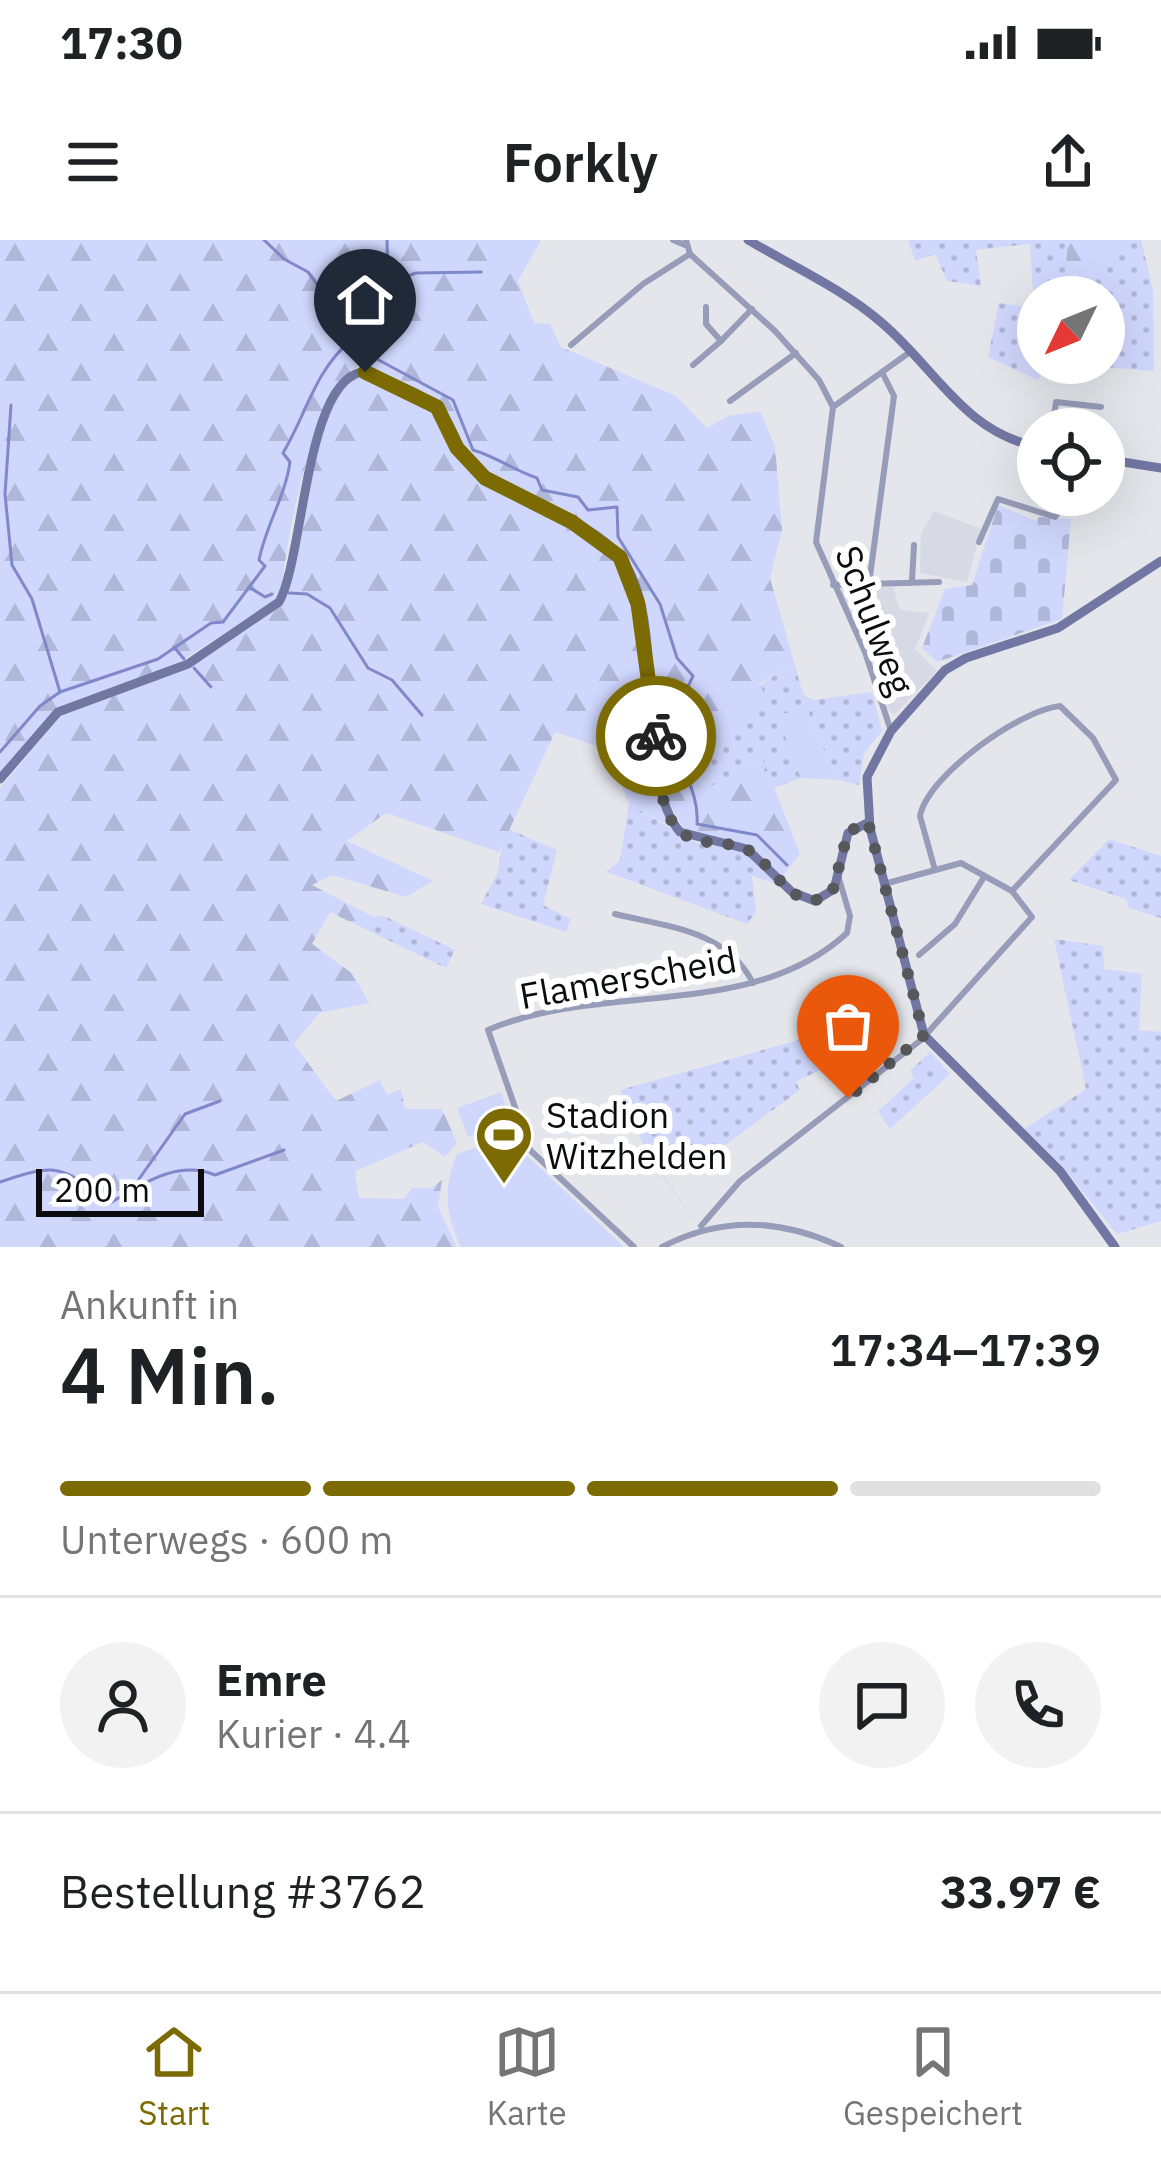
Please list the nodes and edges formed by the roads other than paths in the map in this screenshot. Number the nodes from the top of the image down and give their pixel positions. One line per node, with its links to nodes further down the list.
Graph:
1 (673, 240): 3 (street)
2 (748, 240): 8 (main road)
3 (687, 246): 5 (street); 7 (street)
4 (706, 307): 6 (street)
5 (752, 309): 6 (street); 9 (street)
6 (721, 340): 10 (street)
7 (571, 345)
8 (910, 352): 11 (street); 16 (main road)
9 (796, 353): 12 (street); 14 (street)
10 (692, 365)
11 (882, 371): 14 (street); 25 (street)
12 (730, 400)
13 (1101, 406): 15 (street)
14 (833, 407): 26 (street, Schulweg)
15 (1055, 408)
16 (1017, 442)
17 (1125, 461): 18 (main road)
18 (1161, 467)
19 (1017, 505): 20 (street)
20 (979, 542)
21 (914, 545): 23 (street)
22 (1161, 562): 27 (main road)
23 (912, 581): 24 (street); 25 (street)
24 (939, 582)
25 (869, 584): 26 (street)
26 (833, 585): 27 (street, Schulweg)
27 (891, 731): 29 (main road)
28 (0, 779): 31 (main road)
29 (868, 822): 31 (main road); 33 (main road)
30 (935, 871): 32 (street); 33 (street); 34 (street)
31 (838, 875): 37 (street, Flamerscheid)
32 (984, 877): 34 (street); 36 (street)
33 (884, 884): 38 (main road)
34 (1012, 891): 38 (street)
35 (615, 914): 37 (street)
36 (919, 955)
37 (753, 983): 40 (street, Flamerscheid)
38 (924, 1035): 39 (street); 43 (main road)
39 (701, 1226): 41 (street); 42 (street)
40 (634, 1247)
41 (662, 1247)
42 (841, 1247)
43 (1115, 1247)

